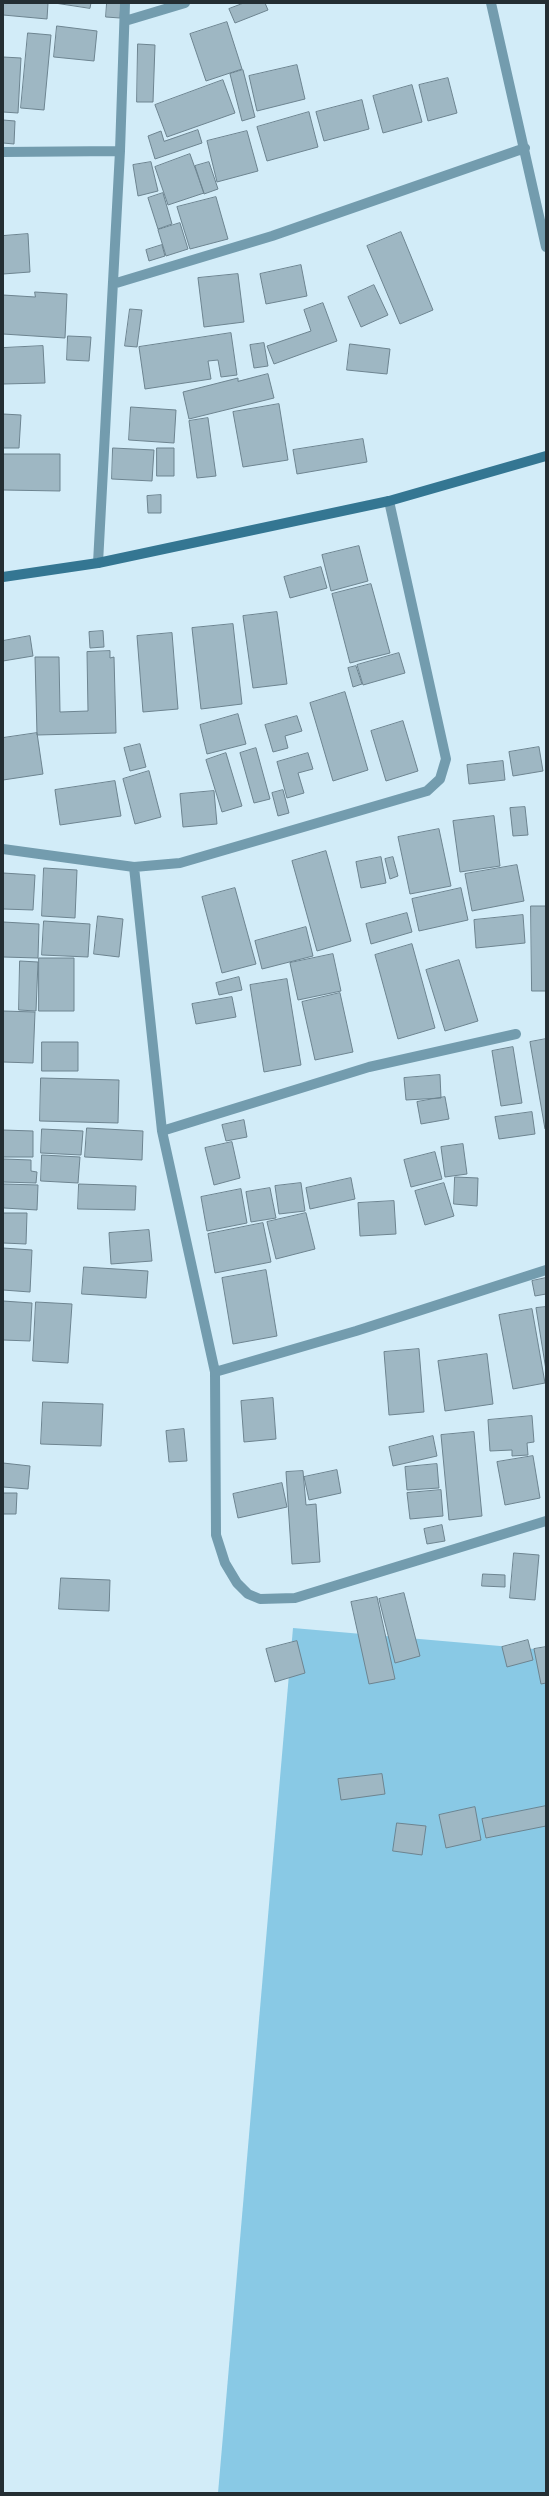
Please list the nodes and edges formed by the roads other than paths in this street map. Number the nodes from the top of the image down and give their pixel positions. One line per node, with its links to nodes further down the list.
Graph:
1 (125, 3): 4 (street)
2 (185, 3): 4 (street)
3 (491, 3): 5 (street)
4 (125, 21): 6 (street)
5 (524, 148): 8 (street); 9 (street)
6 (120, 151): 7 (street); 9 (street)
7 (3, 152)
8 (546, 247)
9 (113, 284): 12 (street)
10 (546, 456): 11 (street)
11 (389, 501): 12 (street); 15 (street)
12 (98, 563): 13 (street)
13 (3, 576)
14 (3, 849): 15 (street)
15 (134, 867): 17 (street)
16 (516, 1034): 17 (street)
17 (162, 1132): 19 (street)
18 (546, 1270): 19 (street)
19 (215, 1372): 20 (street)
20 (546, 1521)

